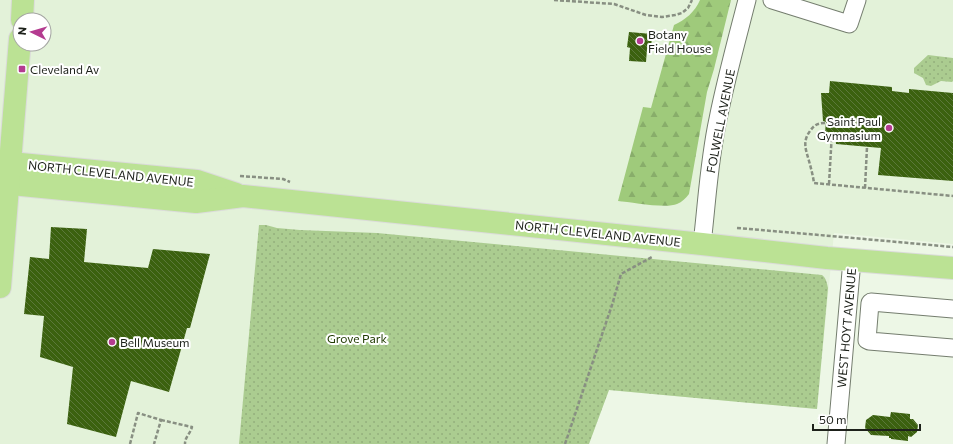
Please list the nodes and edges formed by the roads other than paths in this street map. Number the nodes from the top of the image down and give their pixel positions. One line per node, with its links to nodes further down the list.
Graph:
1 (23, 0): 6 (main road)
2 (747, 0): 9 (street, FOLWELL AVENUE)
3 (772, 0): 5 (street)
4 (857, 0): 5 (street)
5 (803, 4)
6 (22, 12)
7 (19, 52): 8 (main road)
8 (5, 173): 9 (main road, NORTH CLEVELAND AVENUE); 12 (main road)
9 (702, 244): 10 (main road, NORTH CLEVELAND AVENUE)
10 (852, 260): 11 (main road, NORTH CLEVELAND AVENUE); 15 (street, WEST HOYT AVENUE)
11 (953, 268)
12 (0, 287)
13 (953, 309): 14 (street)
14 (953, 348)
15 (836, 444)

